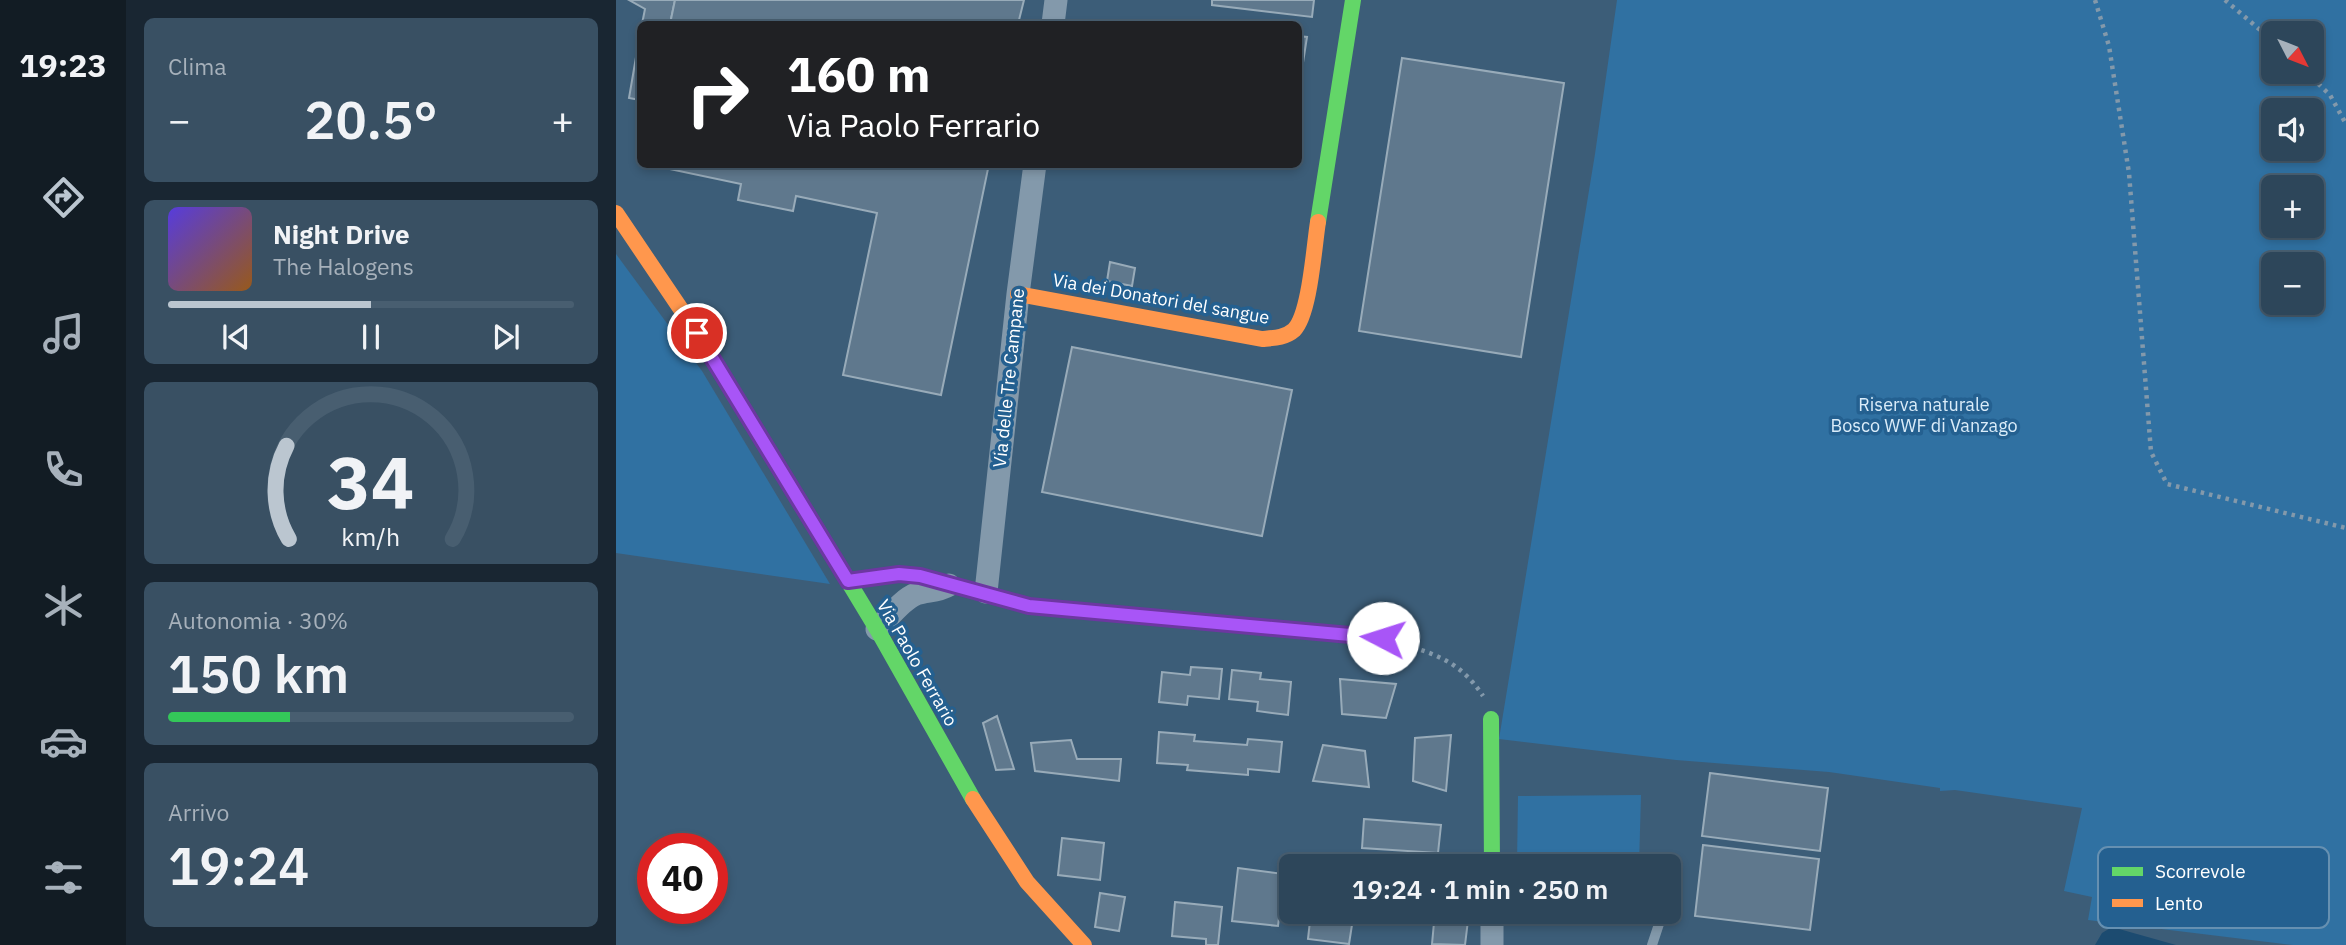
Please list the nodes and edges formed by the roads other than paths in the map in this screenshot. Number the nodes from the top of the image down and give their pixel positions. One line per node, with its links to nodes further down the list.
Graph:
1 (1056, 0): 3 (street)
2 (1353, 0): 6 (street, Via dei Donatori del sangue)
3 (1053, 21)
4 (1034, 168): 6 (street, Via delle Tre Campane)
5 (616, 213): 7 (street, Via Paolo Ferrario)
6 (1018, 294): 9 (street, Via delle Tre Campane)
7 (848, 581): 8 (street); 10 (street, Via Paolo Ferrario)
8 (949, 585): 9 (street); 10 (street)
9 (986, 592): 11 (street)
10 (877, 629): 16 (street, Via Paolo Ferrario)
11 (1383, 638)
12 (1491, 719): 13 (street)
13 (1492, 854)
14 (1492, 924): 17 (street)
15 (1659, 924): 18 (lane)
16 (1084, 945)
17 (1492, 945)
18 (1652, 945)

